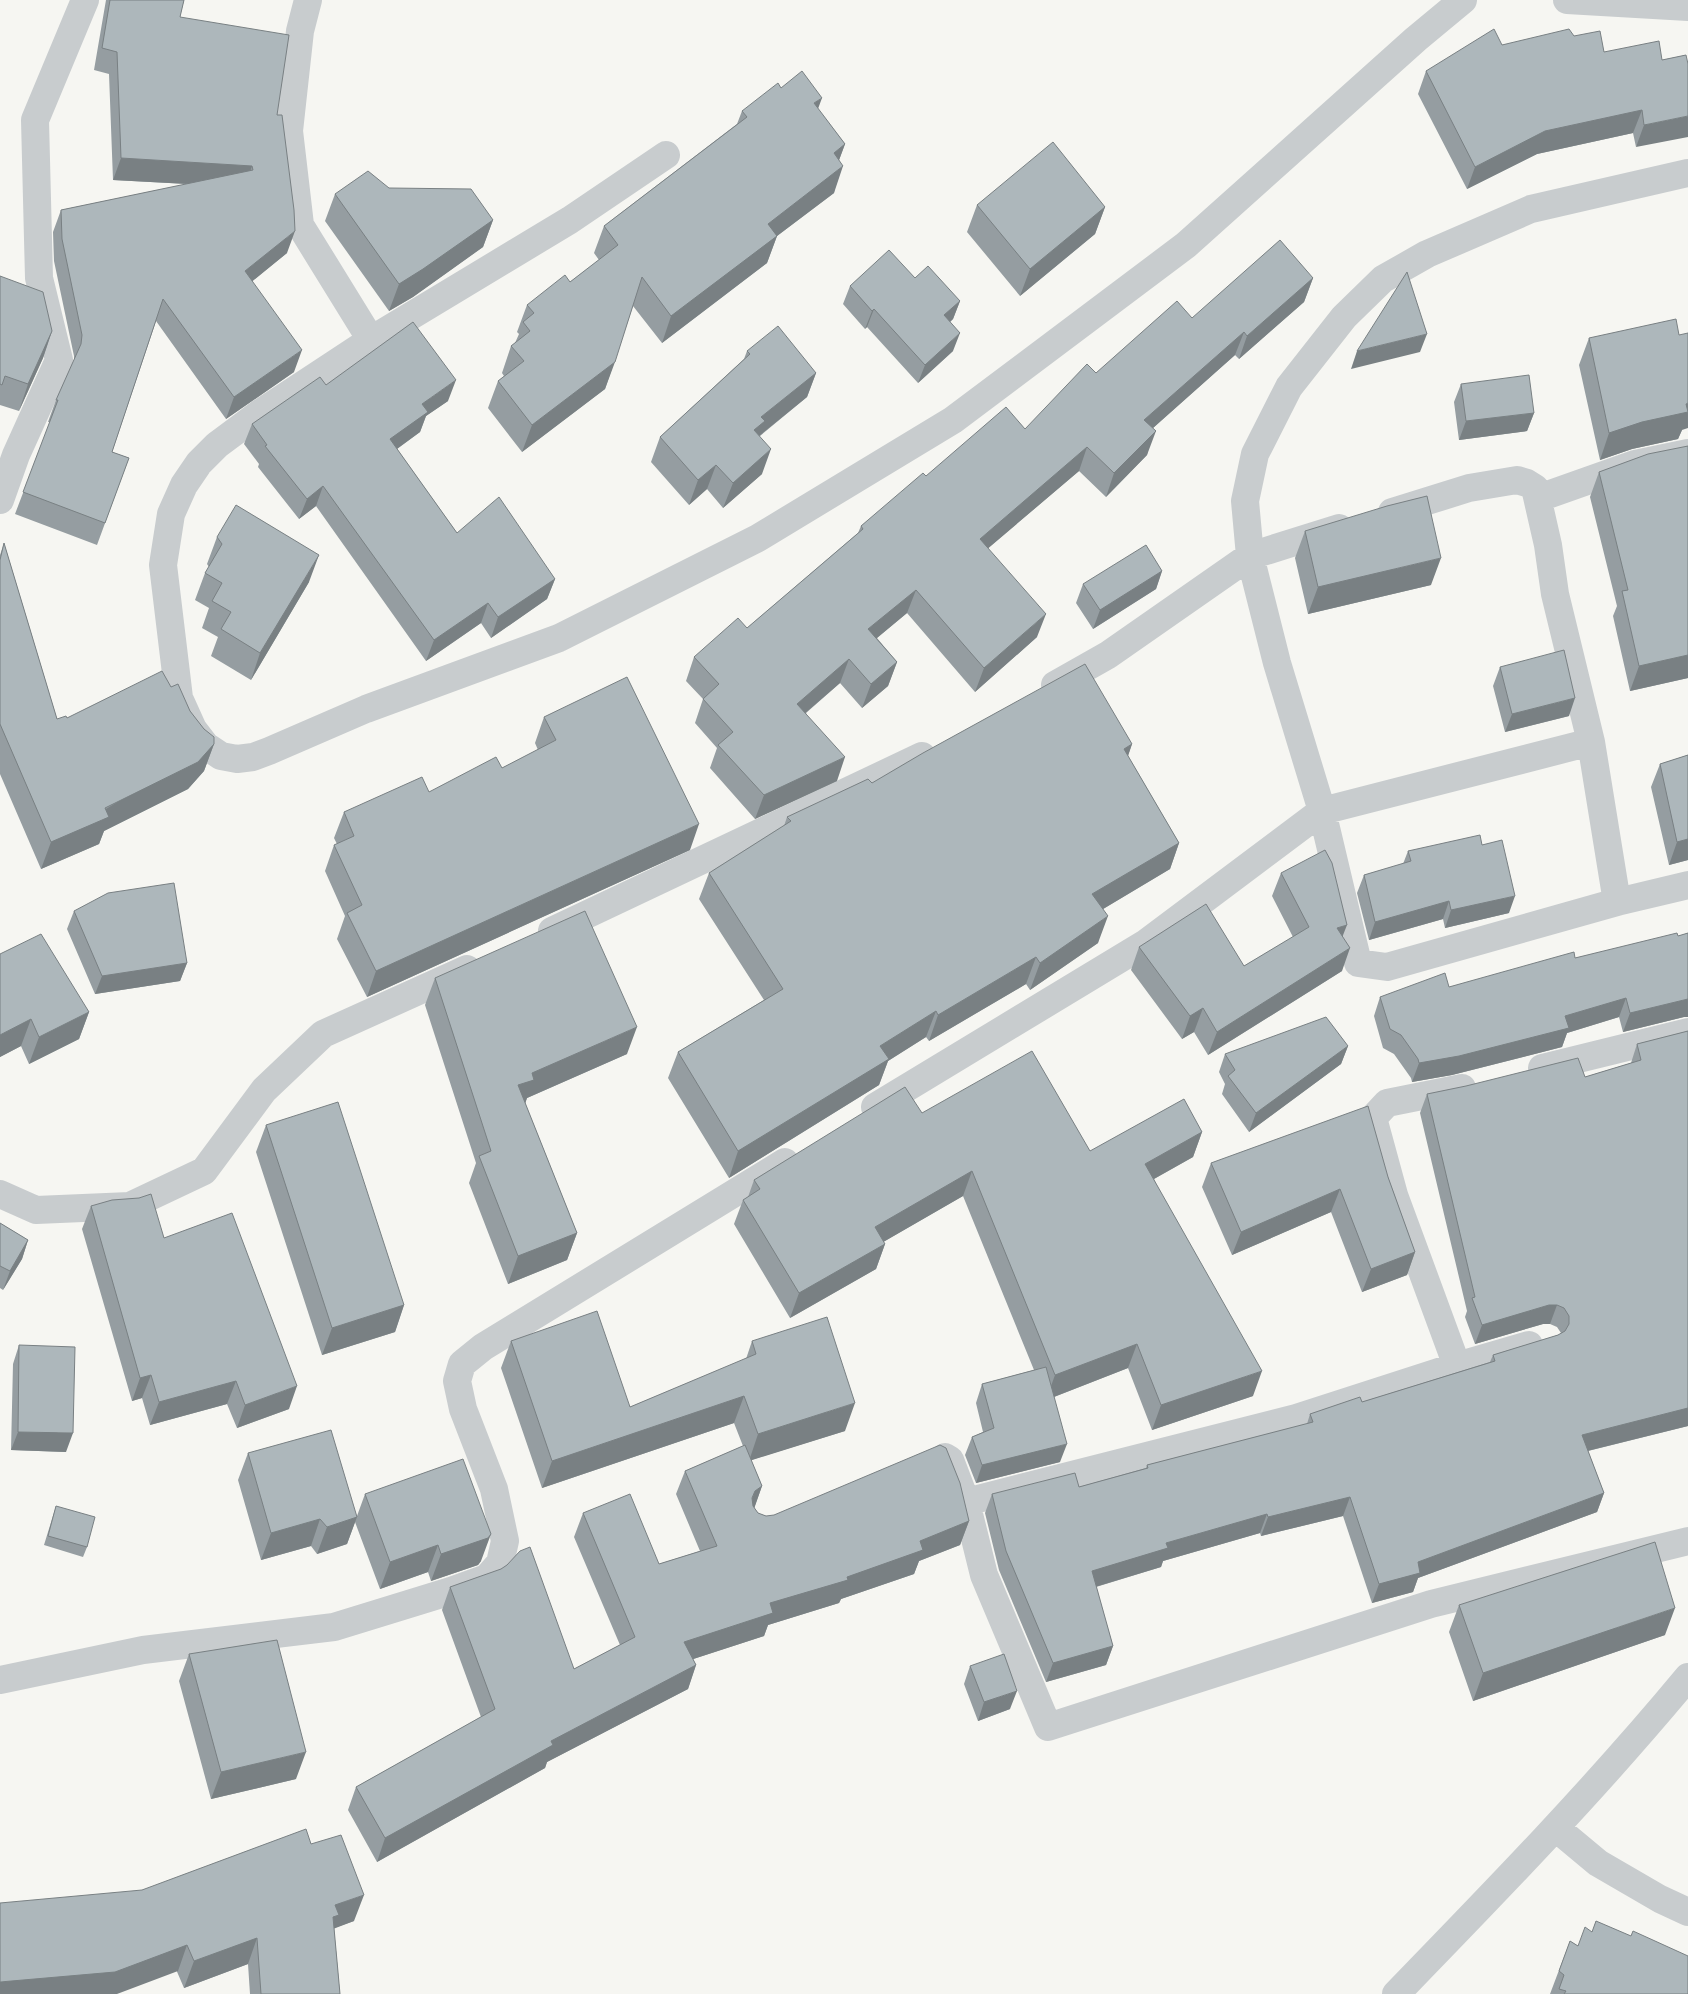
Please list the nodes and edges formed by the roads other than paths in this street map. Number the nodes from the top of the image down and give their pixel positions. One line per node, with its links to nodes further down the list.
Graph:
1 (85, 0): 9 (street)
2 (308, 0): 8 (street)
3 (1463, 0): 8 (street)
4 (1567, 0): 5 (street)
5 (1688, 7)
6 (666, 154): 8 (street)
7 (1688, 173): 13 (street)
8 (371, 340)
9 (8, 452): 12 (street)
10 (1688, 453): 11 (street)
11 (1539, 498): 13 (street); 15 (street)
12 (0, 500)
13 (1250, 556): 14 (street); 17 (street)
14 (1030, 698)
15 (1590, 742): 17 (street); 19 (street)
16 (942, 746): 20 (street)
17 (1322, 811): 19 (street); 25 (street)
18 (1688, 885): 19 (street)
19 (1617, 902)
20 (526, 943)
21 (491, 959): 27 (street)
22 (1688, 1032): 23 (street)
23 (1520, 1074)
24 (1483, 1083): 29 (street)
25 (851, 1121)
26 (810, 1147): 34 (street)
27 (0, 1194)
28 (1547, 1339): 29 (street)
29 (1457, 1366): 31 (street)
30 (921, 1453): 31 (street)
31 (966, 1502): 32 (street)
32 (1688, 1541)
33 (1688, 1678): 35 (street)
34 (0, 1680)
35 (1556, 1828): 36 (street); 37 (street)
36 (1688, 1912)
37 (1396, 1994)

